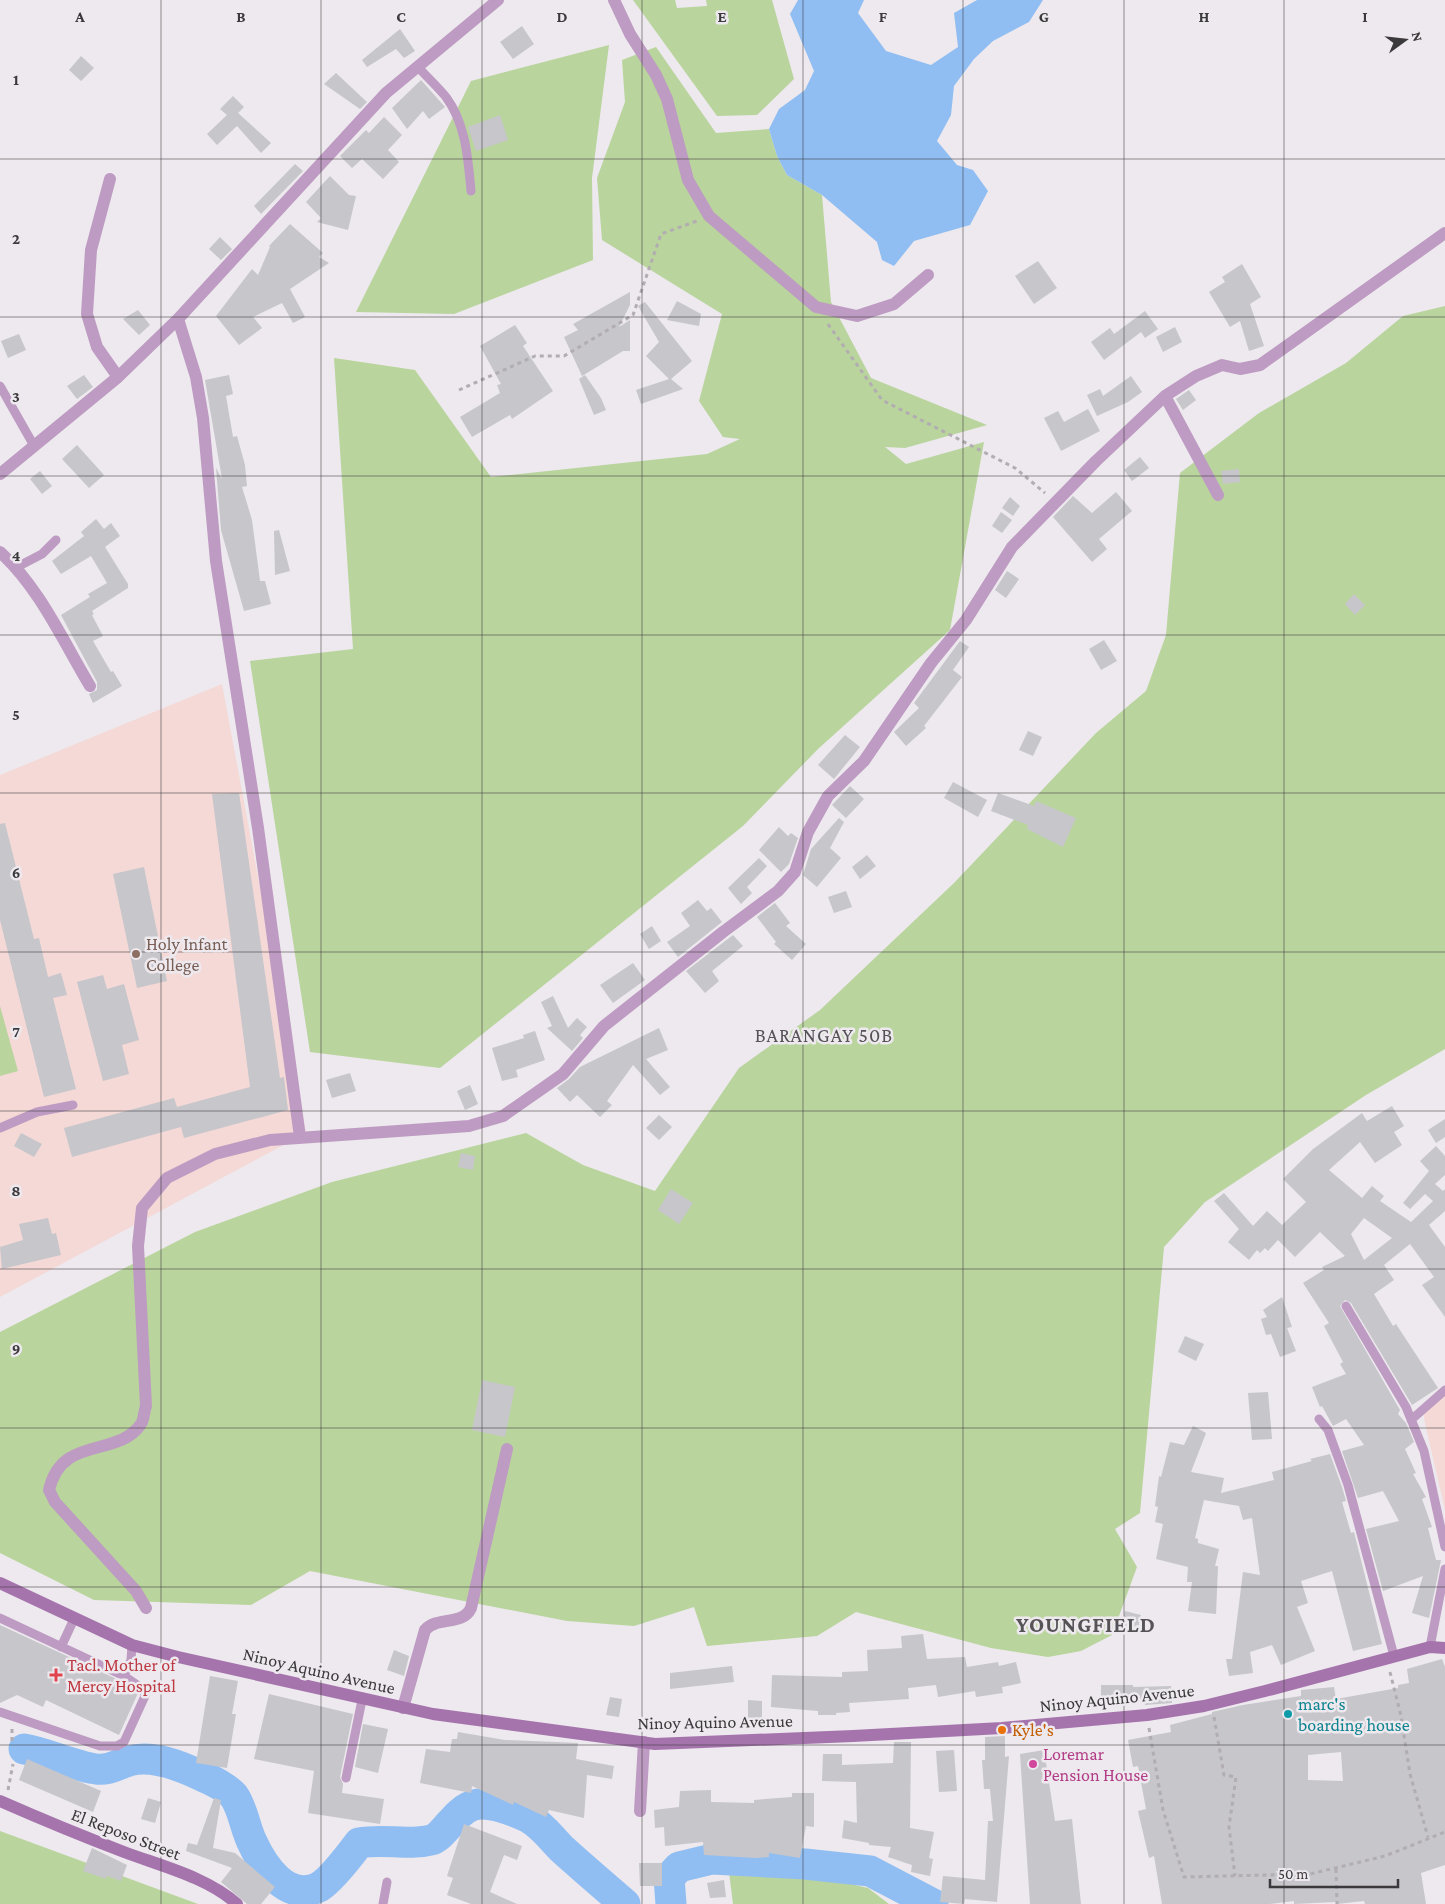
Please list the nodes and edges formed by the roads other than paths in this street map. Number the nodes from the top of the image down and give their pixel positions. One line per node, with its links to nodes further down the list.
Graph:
1 (498, 0): 3 (street)
2 (614, 0): 7 (street)
3 (417, 66): 5 (lane); 8 (street)
4 (110, 179): 9 (street)
5 (471, 191)
6 (1445, 233): 11 (street)
7 (928, 275)
8 (178, 319): 9 (street); 21 (street)
9 (118, 376): 12 (street)
10 (0, 386): 12 (lane)
11 (1165, 396): 14 (street); 21 (street)
12 (33, 444): 13 (street)
13 (0, 474)
14 (1218, 496)
15 (56, 540): 17 (lane)
16 (0, 552): 17 (street)
17 (17, 567): 18 (street)
18 (90, 686)
19 (73, 1105): 20 (lane)
20 (0, 1128)
21 (300, 1137): 30 (street)
22 (1346, 1306): 25 (lane)
23 (1445, 1390): 25 (lane)
24 (1319, 1419): 37 (lane)
25 (1411, 1420): 27 (lane)
26 (507, 1449): 40 (street)
27 (1445, 1547)
28 (1445, 1569): 35 (lane)
29 (0, 1583): 32 (main road, Ninoy Aquino Avenue)
30 (146, 1608)
31 (0, 1618): 34 (lane)
32 (74, 1619): 33 (main road, Ninoy Aquino Avenue); 34 (lane)
33 (132, 1645): 38 (lane); 39 (main road, Ninoy Aquino Avenue)
34 (61, 1647): 38 (lane)
35 (1430, 1647): 36 (main road, Ninoy Aquino Avenue); 37 (main road, Ninoy Aquino Avenue)
36 (1445, 1648)
37 (1390, 1657): 42 (main road, Ninoy Aquino Avenue)
38 (124, 1676): 41 (lane)
39 (362, 1700): 40 (main road, Ninoy Aquino Avenue); 43 (lane)
40 (403, 1708): 42 (main road, Ninoy Aquino Avenue)
41 (0, 1712)
42 (644, 1742): 45 (street)
43 (346, 1778)
44 (3, 1803): 47 (main road, El Reposo Street)
45 (640, 1811)
46 (387, 1882): 48 (lane)
47 (237, 1904)
48 (383, 1904)

